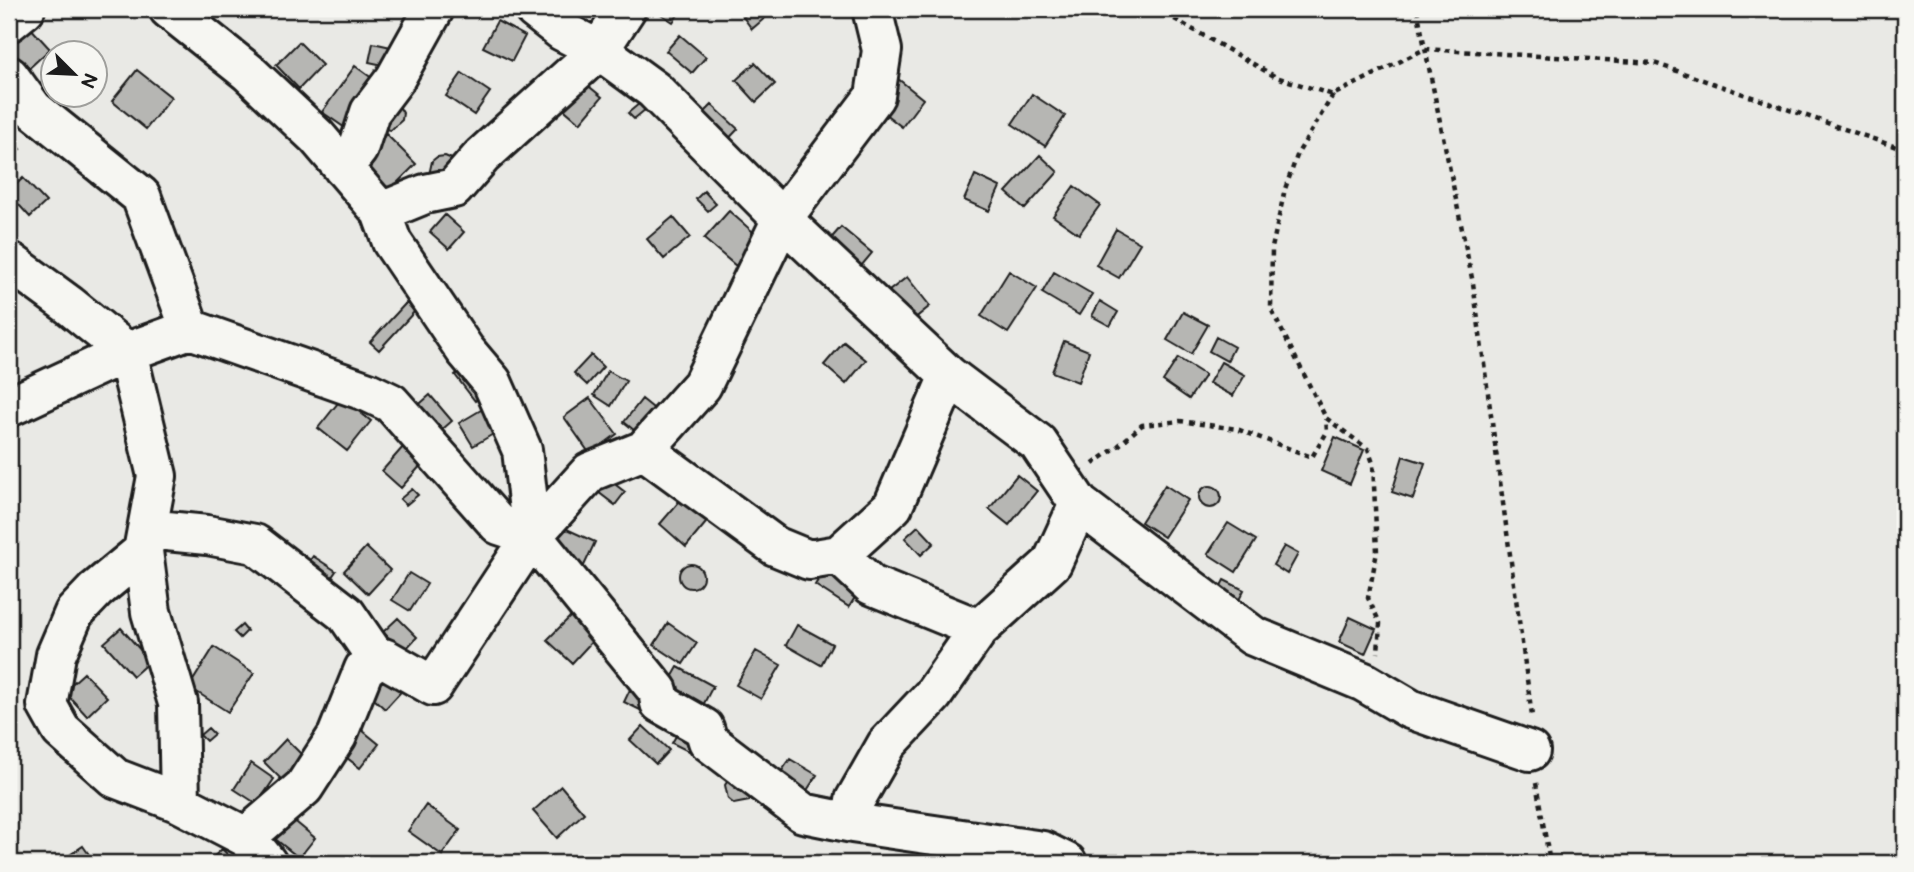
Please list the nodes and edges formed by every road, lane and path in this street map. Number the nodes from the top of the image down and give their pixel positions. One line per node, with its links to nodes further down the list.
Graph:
1 (25, 9): 9 (street)
2 (169, 9): 15 (street)
3 (434, 9): 15 (street)
4 (534, 9): 11 (street)
5 (626, 9): 11 (street)
6 (872, 9): 17 (street)
7 (1157, 9): 13 (path)
8 (1417, 9): 10 (path)
9 (9, 22)
10 (1425, 49): 13 (path); 14 (path); 32 (path)
11 (600, 50): 16 (street); 17 (street)
12 (9, 76): 19 (street)
13 (1333, 95): 23 (path)
14 (1905, 150)
15 (343, 168): 16 (street)
16 (381, 212): 26 (street)
17 (782, 219): 21 (street); 24 (street)
18 (9, 261): 20 (street)
19 (190, 329): 20 (street); 26 (street)
20 (127, 352): 22 (street); 27 (street)
21 (948, 376): 25 (street); 28 (street)
22 (9, 407)
23 (1326, 418): 25 (path); 31 (path)
24 (644, 450): 26 (street); 28 (street)
25 (1079, 503): 29 (street); 31 (street)
26 (532, 536): 30 (street); 34 (street)
27 (145, 540): 30 (street); 33 (street); 33 (street)
28 (839, 555): 29 (street)
29 (979, 629): 34 (street)
30 (377, 659): 35 (street)
31 (1364, 682): 32 (street)
32 (1530, 751): 37 (path)
33 (180, 803): 35 (street)
34 (852, 823): 36 (street)
35 (257, 850)
36 (1067, 863)
37 (1550, 863)

